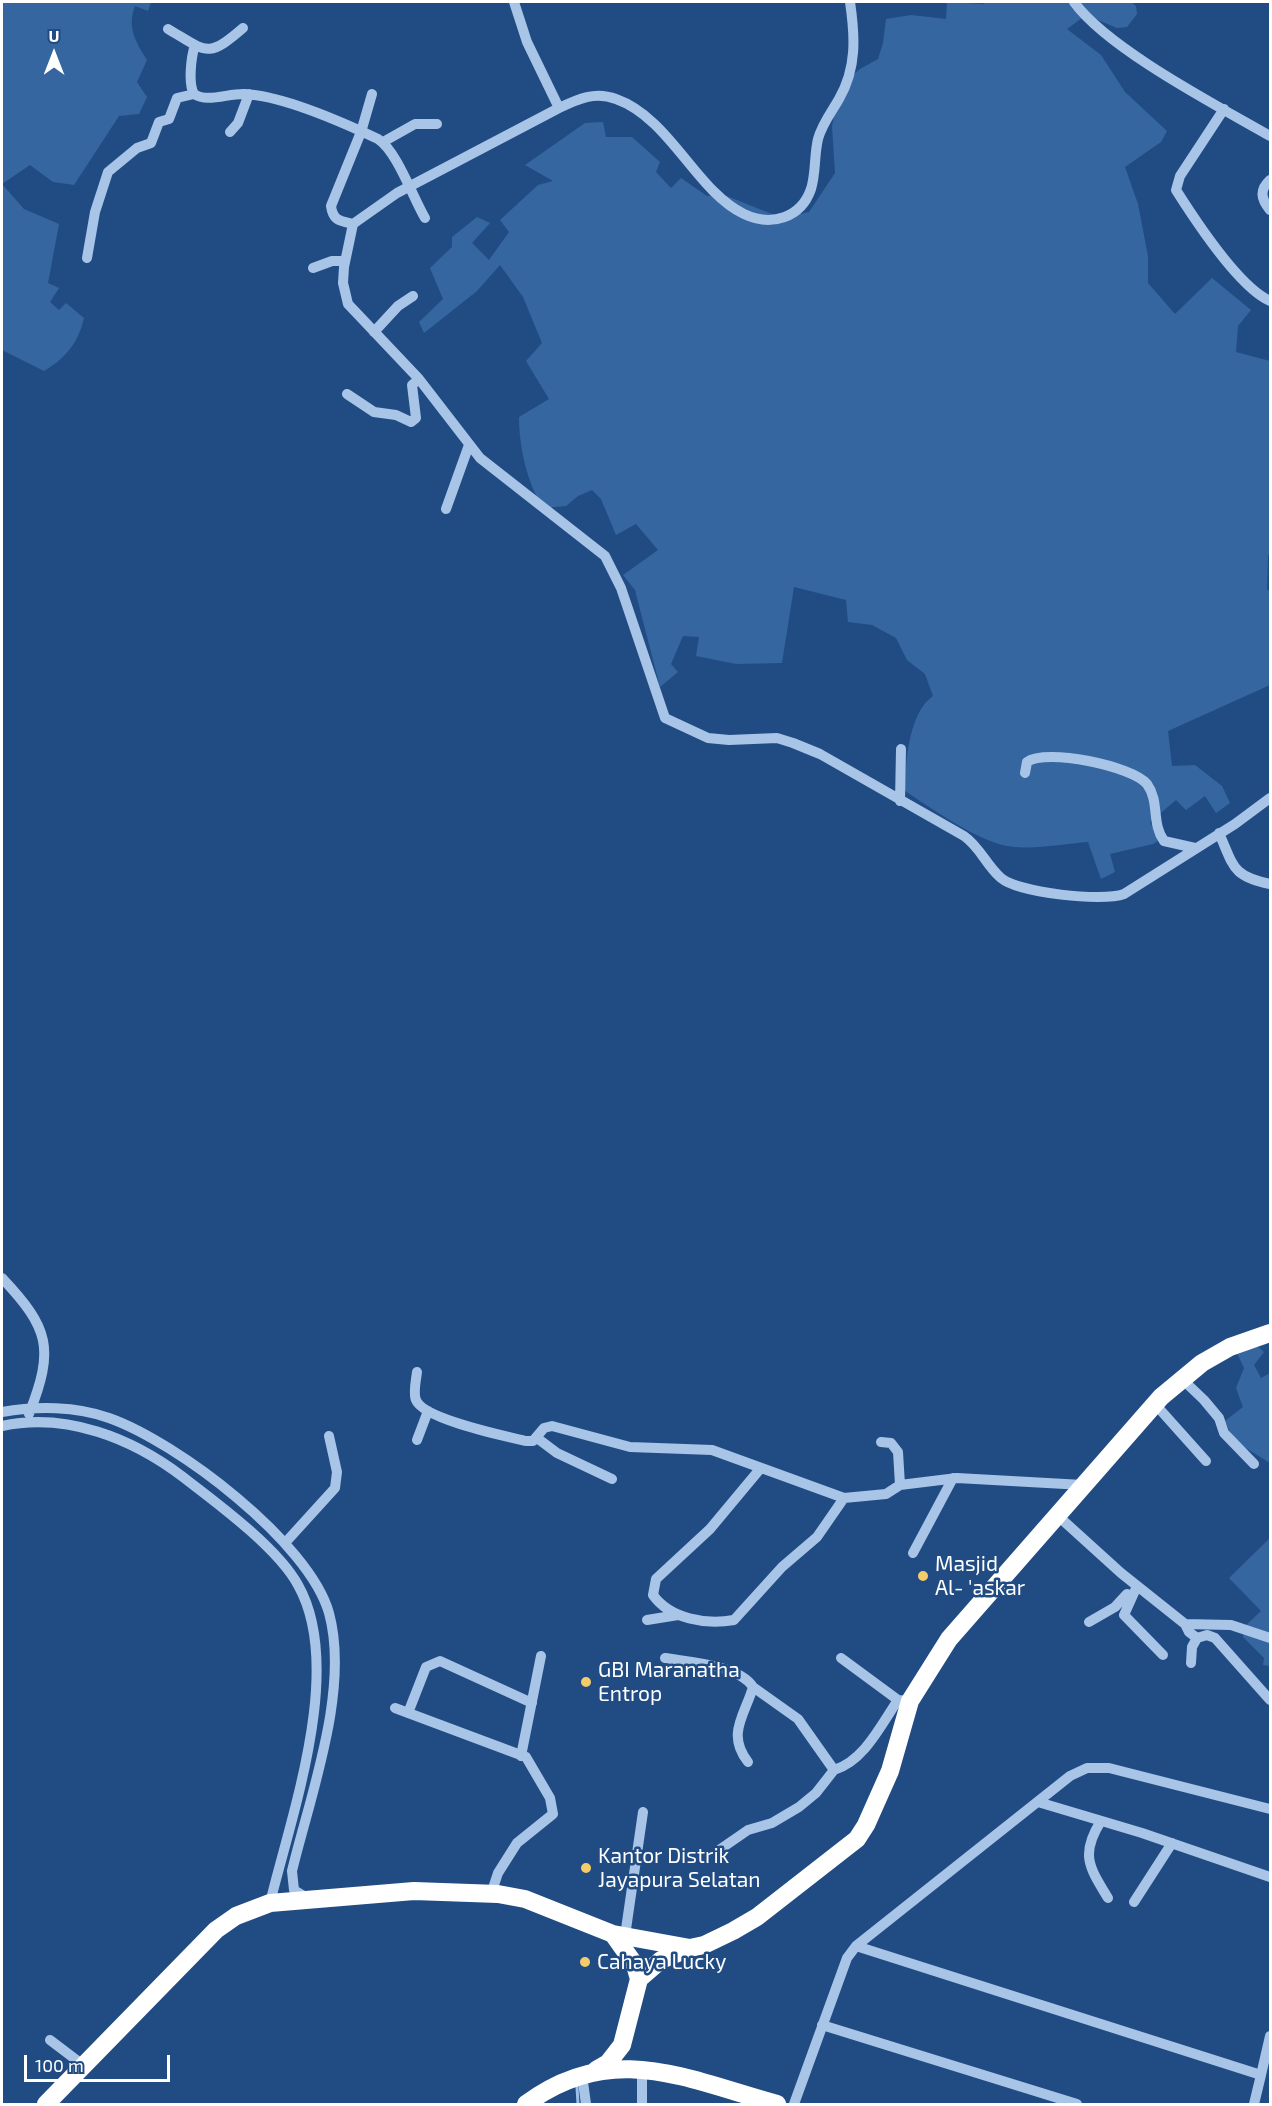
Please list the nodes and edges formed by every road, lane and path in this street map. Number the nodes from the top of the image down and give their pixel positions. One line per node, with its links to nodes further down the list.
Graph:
1 (514, 2): 10 (street)
2 (850, 2): 10 (street)
3 (1074, 2): 11 (street)
4 (243, 28): 6 (street)
5 (168, 29): 6 (street)
6 (195, 45): 7 (street)
7 (194, 94): 8 (street); 22 (street)
8 (249, 94): 13 (street); 14 (street)
9 (372, 94): 14 (street)
10 (559, 108): 18 (street)
11 (1224, 109): 15 (street); 26 (street)
12 (437, 124): 16 (street)
13 (230, 132)
14 (361, 132): 16 (street); 21 (street)
15 (1270, 136)
16 (383, 142): 18 (street)
17 (1270, 180): 19 (street)
18 (409, 187): 20 (street); 21 (street)
19 (1270, 210)
20 (425, 218)
21 (353, 224): 23 (street)
22 (87, 258)
23 (345, 261): 24 (street); 27 (street)
24 (314, 268)
25 (413, 296): 27 (street)
26 (1270, 301)
27 (374, 332): 28 (street)
28 (419, 379): 29 (street); 30 (street)
29 (347, 394)
30 (469, 445): 31 (street); 35 (street)
31 (446, 509)
32 (901, 749): 35 (street)
33 (1025, 774): 37 (street)
34 (1270, 798): 36 (street)
35 (900, 801): 37 (street)
36 (1219, 833): 37 (street); 38 (street)
37 (1195, 848)
38 (1270, 884)
39 (2, 1278): 44 (street)
40 (1270, 1332): 42 (highway)
41 (417, 1372): 45 (street)
42 (1182, 1379): 43 (highway); 54 (street)
43 (1155, 1404): 53 (street); 59 (highway)
44 (31, 1408): 46 (street); 47 (street); 62 (street)
45 (429, 1411): 50 (street); 51 (street)
46 (2, 1412)
47 (25, 1423): 48 (street); 96 (street)
48 (2, 1426)
49 (329, 1436): 62 (street)
50 (537, 1438): 55 (street); 57 (street)
51 (417, 1440)
52 (881, 1442): 58 (street)
53 (1206, 1461)
54 (1254, 1464)
55 (760, 1469): 60 (street); 65 (street)
56 (953, 1478): 58 (street); 59 (street); 63 (street)
57 (612, 1479)
58 (900, 1485): 60 (street)
59 (1083, 1485): 61 (highway)
60 (844, 1498): 65 (street)
61 (1057, 1515): 64 (street); 77 (highway)
62 (285, 1543): 94 (street)
63 (913, 1553)
64 (1136, 1585): 67 (street); 68 (street); 71 (street)
65 (678, 1615): 66 (street)
66 (647, 1620)
67 (1089, 1622)
68 (1185, 1624): 69 (street); 70 (street)
69 (1197, 1638): 75 (street); 78 (street)
70 (1270, 1638)
71 (1163, 1655)
72 (541, 1656): 79 (street)
73 (665, 1658): 76 (street)
74 (841, 1658): 77 (street)
75 (1191, 1663)
76 (753, 1687): 83 (street); 84 (street)
77 (904, 1700): 84 (street); 99 (highway)
78 (1270, 1700)
79 (532, 1703): 81 (street); 82 (street)
80 (395, 1708): 81 (street)
81 (408, 1713): 82 (street)
82 (521, 1756): 92 (street)
83 (748, 1762)
84 (834, 1770): 90 (street)
85 (1038, 1802): 86 (street); 88 (street); 98 (street)
86 (1270, 1809)
87 (643, 1812): 97 (street)
88 (1101, 1821): 89 (street); 93 (street)
89 (1172, 1843): 91 (street); 95 (street)
90 (719, 1850)
91 (1270, 1877)
92 (491, 1894): 94 (highway); 97 (highway)
93 (1108, 1898)
94 (310, 1900): 96 (highway)
95 (1134, 1902)
96 (270, 1903): 105 (highway)
97 (619, 1935): 99 (highway); 100 (highway)
98 (856, 1946): 101 (street); 108 (street)
99 (690, 1948): 100 (highway)
100 (639, 1979): 102 (highway)
101 (822, 2025): 114 (street); 115 (street)
102 (626, 2036): 106 (highway); 107 (highway)
103 (1270, 2036): 108 (street)
104 (50, 2040): 105 (street)
105 (83, 2065): 109 (highway)
106 (647, 2069): 107 (highway); 112 (street); 113 (highway)
107 (588, 2073): 110 (highway); 111 (street)
108 (1261, 2075): 116 (street)
109 (46, 2104)
110 (526, 2104)
111 (586, 2104)
112 (642, 2104)
113 (777, 2104)
114 (794, 2104)
115 (1077, 2104)
116 (1254, 2104)

